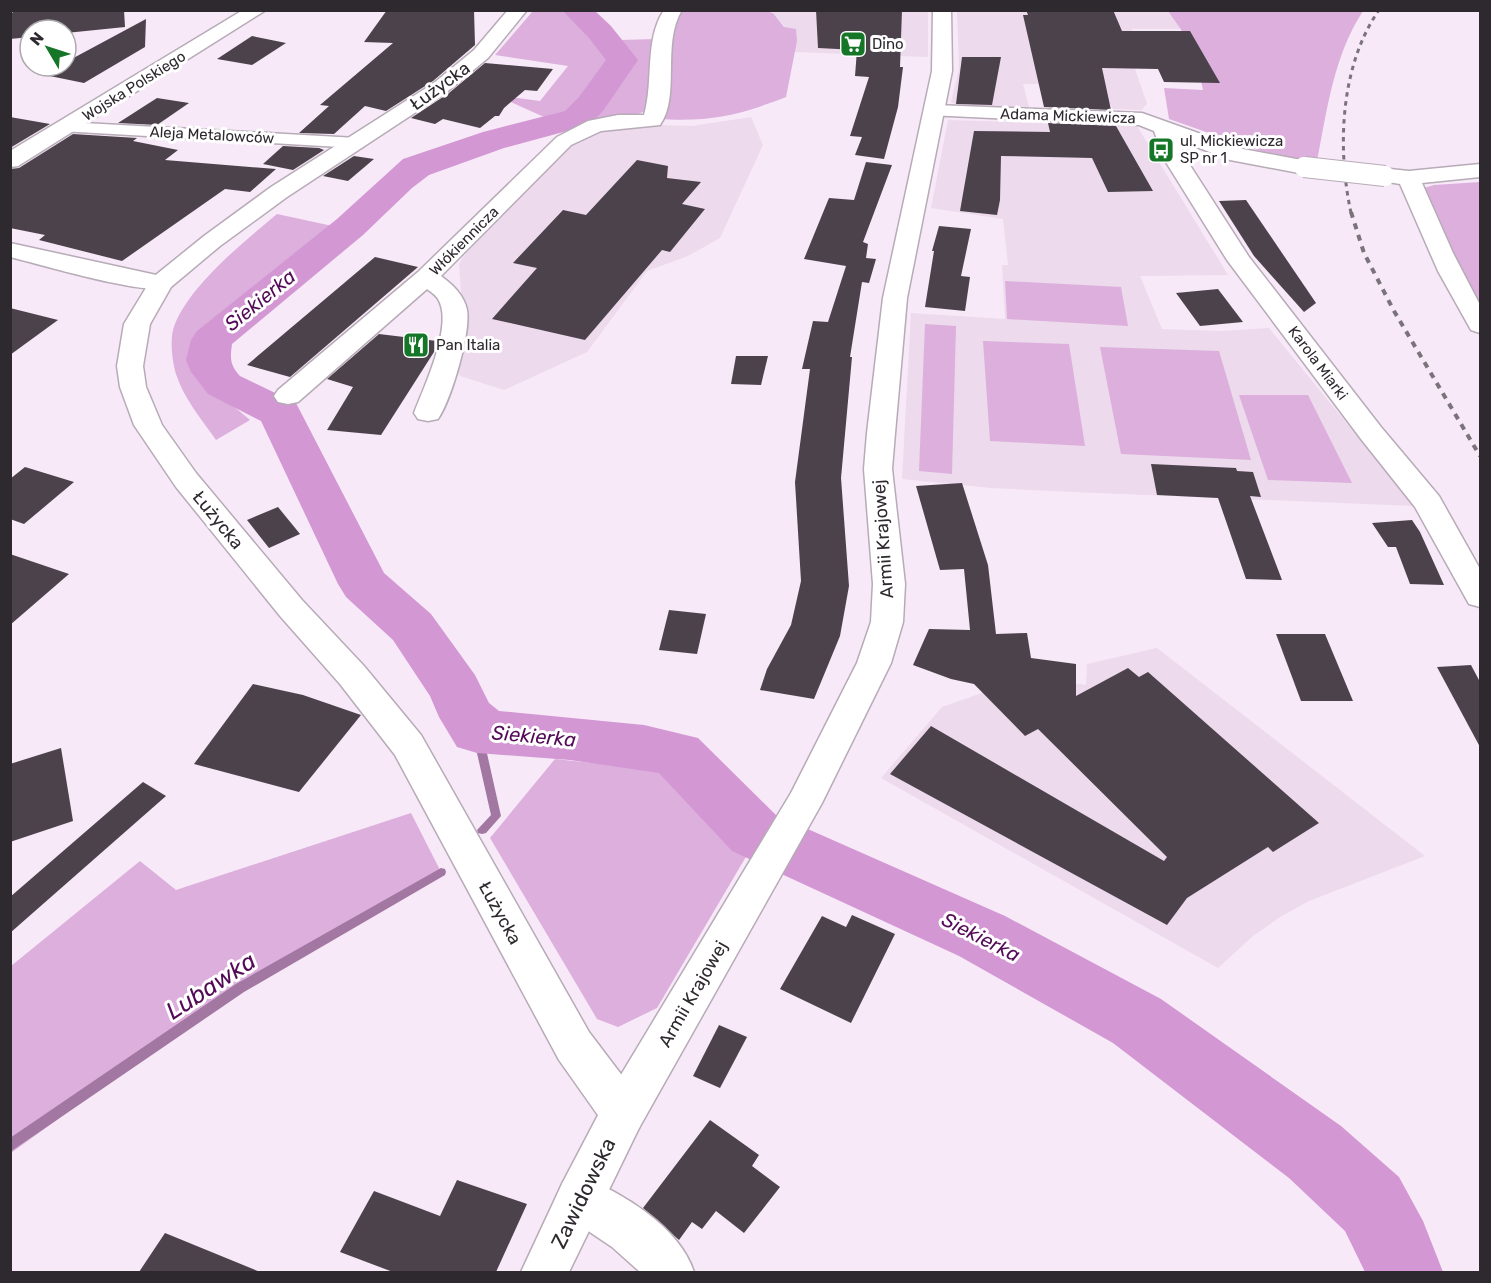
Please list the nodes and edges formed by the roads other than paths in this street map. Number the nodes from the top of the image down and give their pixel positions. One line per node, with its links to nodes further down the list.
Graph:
1 (257, 10): 7 (street, Wojska Polskiego)
2 (518, 10): 8 (street, Łużycka)
3 (673, 10): 13 (street, Włókiennicza)
4 (942, 10): 5 (street, Armii Krajowej)
5 (935, 111): 6 (street, Adama Mickiewicza); 19 (street, Armii Krajowej)
6 (1163, 126): 11 (street, Adama Mickiewicza, bridge); 18 (street, Karola Miarki)
7 (66, 127): 8 (street, Aleja Metalowców); 9 (street, Wojska Polskiego)
8 (357, 142): 14 (street, Łużycka)
9 (10, 161)
10 (1480, 171): 11 (street, Adama Mickiewicza)
11 (1409, 178): 15 (street)
12 (10, 250): 14 (street)
13 (427, 277): 16 (street, Włókiennicza); 17 (street)
14 (161, 283): 19 (street, Łużycka)
15 (1480, 325)
16 (288, 396)
17 (428, 413)
18 (1480, 596)
19 (623, 1113): 20 (street, Zawidowska)
20 (579, 1198): 21 (street, Zawidowska); 22 (street)
21 (545, 1272)
22 (670, 1272)

